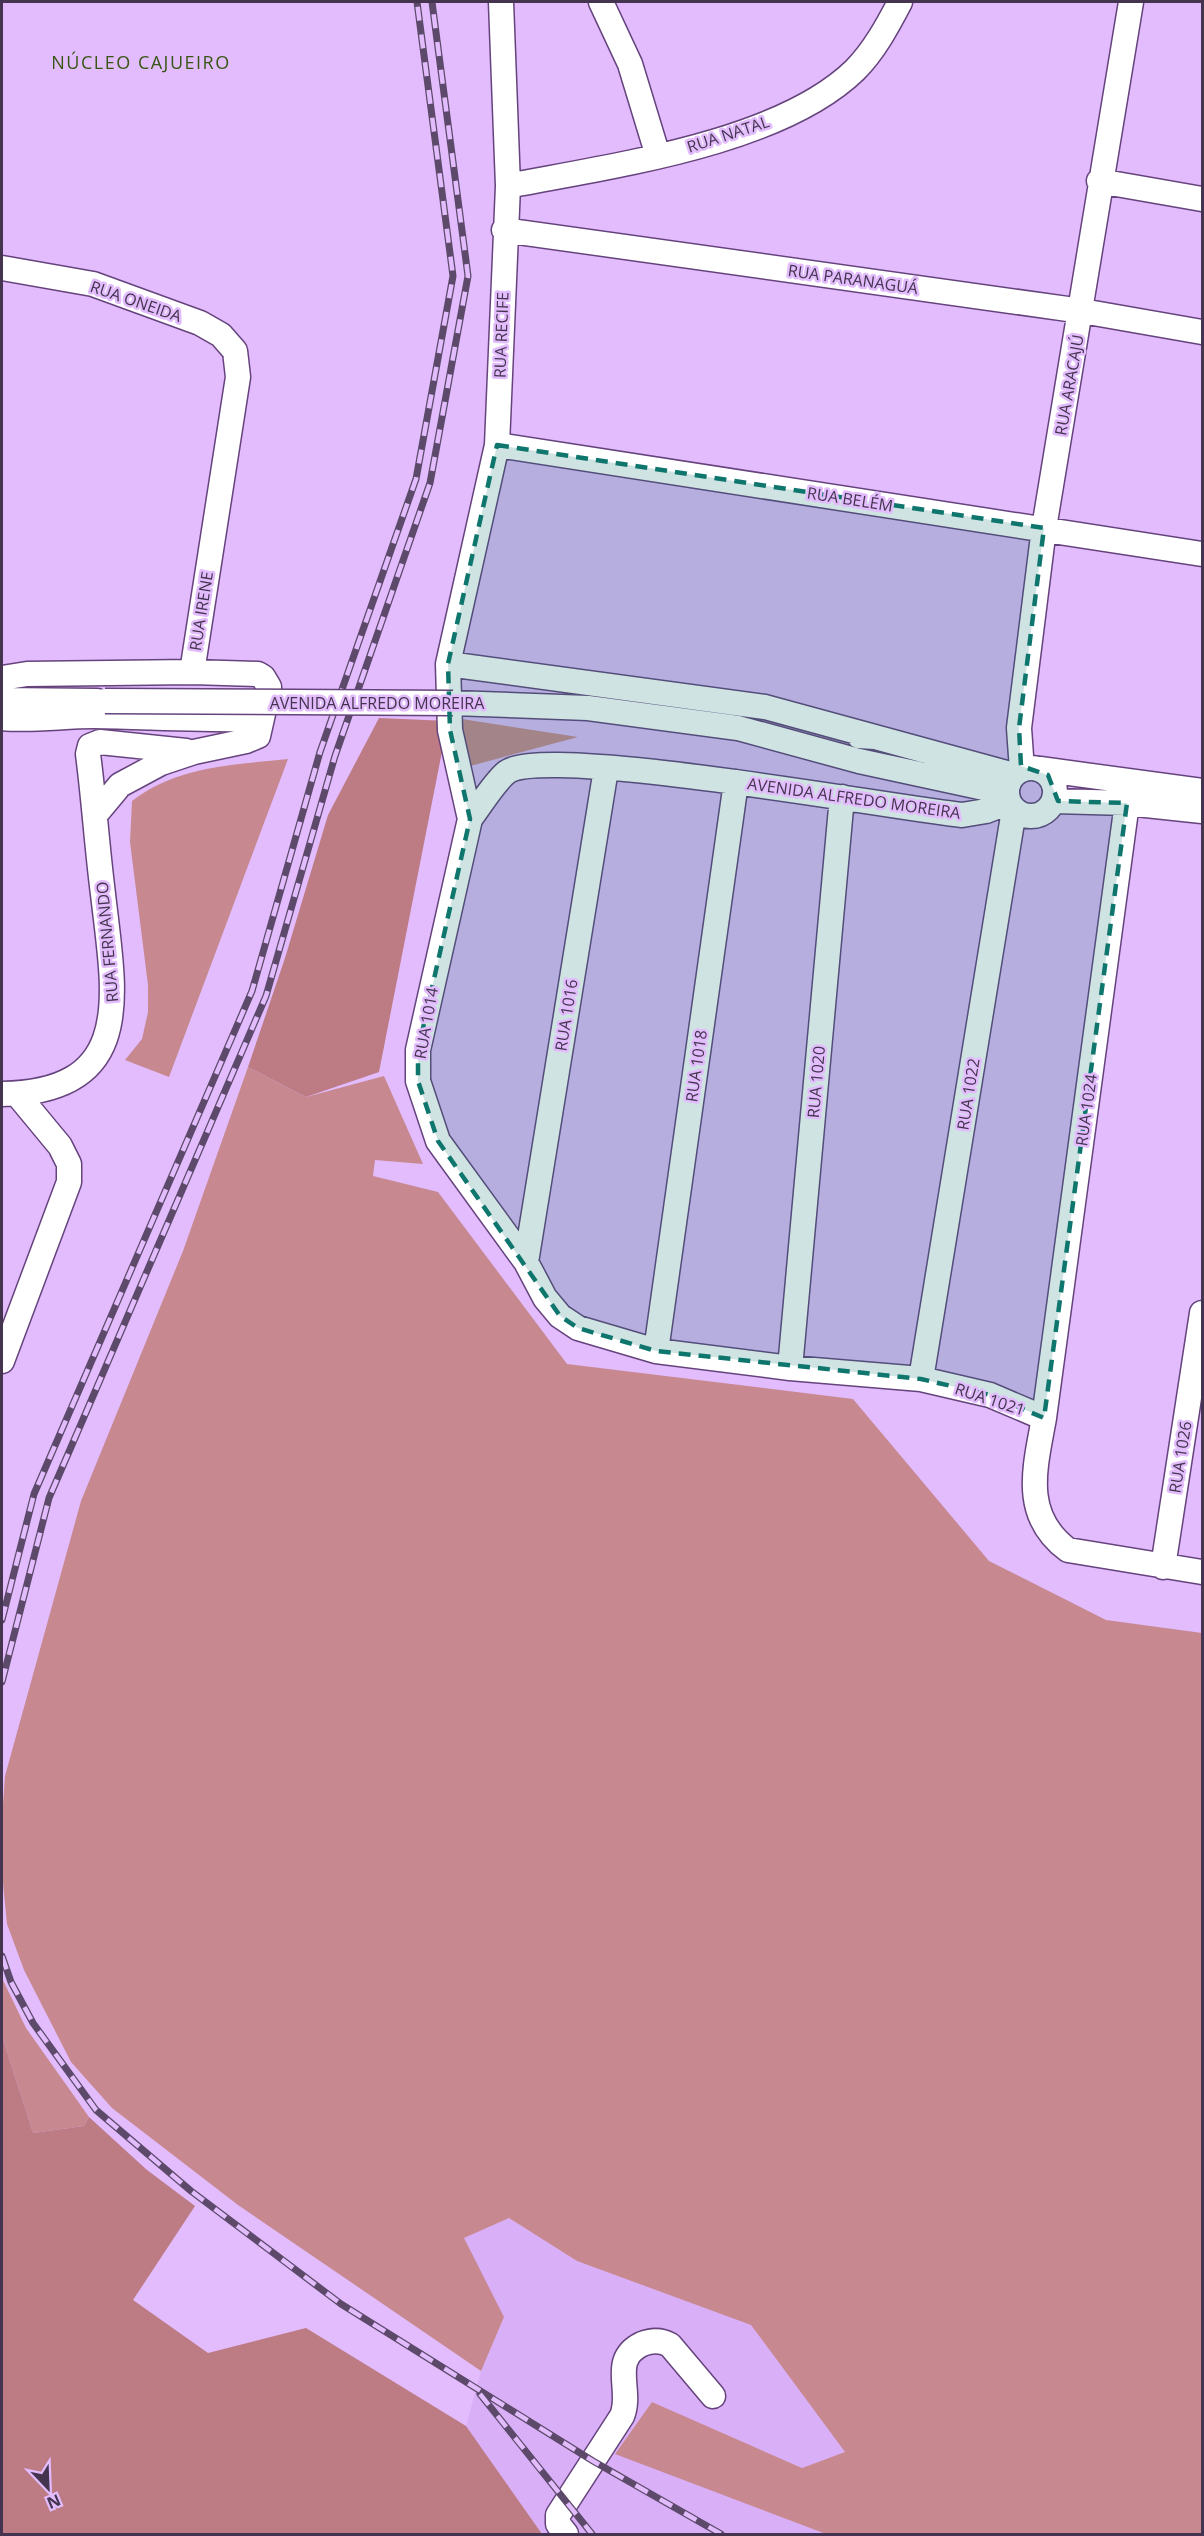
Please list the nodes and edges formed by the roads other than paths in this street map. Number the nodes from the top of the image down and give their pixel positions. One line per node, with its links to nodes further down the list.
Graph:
1 (501, 2): 7 (street, RUA RECIFE)
2 (601, 2): 5 (street)
3 (900, 2): 5 (street, RUA NATAL)
4 (1131, 2): 6 (street, RUA ARACAJÚ)
5 (658, 156): 7 (street, RUA NATAL)
6 (1099, 181): 8 (street); 11 (street, RUA ARACAJÚ)
7 (508, 186): 9 (street, RUA RECIFE)
8 (1203, 199)
9 (504, 230): 11 (street, RUA PARANAGUÁ); 14 (street, RUA RECIFE)
10 (2, 268): 13 (street, RUA ONEIDA)
11 (1082, 311): 12 (street, RUA PARANAGUÁ); 15 (street, RUA ARACAJÚ)
12 (1203, 332)
13 (238, 377): 18 (street, RUA IRENE)
14 (497, 445): 15 (street, RUA BELÉM); 17 (street, RUA RECIFE)
15 (1044, 528): 16 (street, RUA BELÉM); 28 (street, RUA ARACAJÚ)
16 (1203, 554)
17 (448, 664): 24 (street, AVENIDA ALFREDO MOREIRA); 35 (street, RUA 1014)
18 (192, 672): 19 (street); 22 (street, RUA IRENE)
19 (2, 678)
20 (2, 700): 23 (street, AVENIDA ALFREDO MOREIRA, bridge)
21 (2, 718): 22 (street)
22 (261, 719): 25 (street, RUA IRENE)
23 (745, 729): 24 (street, AVENIDA ALFREDO MOREIRA); 28 (street, AVENIDA ALFREDO MOREIRA)
24 (875, 737): 28 (street, AVENIDA ALFREDO MOREIRA)
25 (194, 752): 34 (street, RUA IRENE); 34 (street, RUA FERNANDO)
26 (606, 769): 27 (street, AVENIDA ALFREDO MOREIRA); 35 (street, AVENIDA ALFREDO MOREIRA); 37 (street, RUA 1016)
27 (736, 782): 30 (street, AVENIDA ALFREDO MOREIRA); 39 (street, RUA 1018)
28 (1017, 787): 29 (street, AVENIDA ALFREDO MOREIRA); 30 (street, AVENIDA ALFREDO MOREIRA); 31 (street); 31 (street); 42 (street, RUA 1022)
29 (1203, 790)
30 (842, 797): 41 (street, RUA 1020)
31 (1054, 801): 32 (street)
32 (1127, 803): 33 (street); 43 (street, RUA 1024)
33 (1203, 811)
34 (95, 815): 36 (street, RUA FERNANDO)
35 (470, 819): 37 (street, RUA 1014)
36 (9, 1094): 40 (street)
37 (526, 1262): 39 (street, RUA 1014)
38 (1203, 1313): 44 (street, RUA 1026)
39 (656, 1351): 41 (street, RUA 1021)
40 (2, 1361)
41 (790, 1368): 42 (street, RUA 1021)
42 (921, 1379): 43 (street, RUA 1021)
43 (1044, 1418): 44 (street, RUA 1021)
44 (1163, 1567): 45 (street, RUA 1021)
45 (1203, 1572)
46 (713, 2396): 47 (street)
47 (566, 2535)

